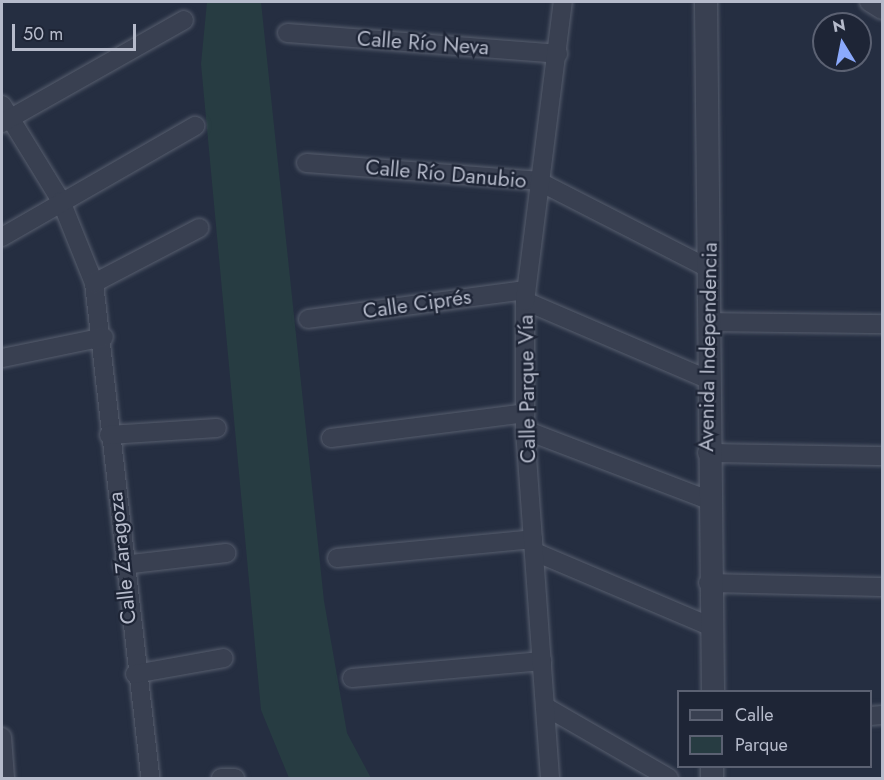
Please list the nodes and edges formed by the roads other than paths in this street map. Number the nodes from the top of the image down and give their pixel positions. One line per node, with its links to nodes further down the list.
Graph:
1 (563, 2): 7 (street, Calle Parque Vía)
2 (706, 2): 15 (street, Avenida Independencia)
3 (869, 2): 4 (street)
4 (882, 10)
5 (184, 20): 8 (street)
6 (287, 33): 7 (street, Calle Río Neva)
7 (558, 54): 11 (street, Calle Parque Vía)
8 (4, 115): 12 (street, Calle Zaragoza)
9 (195, 126): 12 (street)
10 (306, 163): 11 (street, Calle Río Danubio)
11 (538, 181): 15 (street, Calle Río Danubio); 17 (street, Calle Parque Vía)
12 (61, 201): 14 (street); 16 (street, Calle Zaragoza)
13 (199, 228): 16 (street)
14 (2, 237)
15 (710, 269): 19 (street, Avenida Independencia)
16 (94, 283): 21 (street, Calle Zaragoza)
17 (525, 295): 18 (street, Calle Ciprés); 23 (street); 24 (street, Calle Parque Vía)
18 (308, 319)
19 (710, 322): 20 (street); 23 (street, Avenida Independencia)
20 (882, 324)
21 (104, 337): 22 (street); 26 (street, Calle Zaragoza)
22 (2, 358)
23 (709, 380): 28 (street, Avenida Independencia)
24 (525, 421): 27 (street); 30 (street); 31 (street, Calle Parque Vía)
25 (218, 428): 26 (street)
26 (109, 435): 34 (street, Calle Zaragoza)
27 (331, 438)
28 (707, 453): 29 (street); 30 (street, Avenida Independencia)
29 (882, 456)
30 (708, 500): 35 (street, Avenida Independencia)
31 (534, 546): 33 (street); 37 (street); 39 (street, Calle Parque Vía)
32 (226, 553): 34 (street)
33 (337, 558)
34 (123, 565): 40 (street, Calle Zaragoza)
35 (708, 583): 36 (street); 37 (street, Avenida Independencia)
36 (882, 587)
37 (712, 627): 42 (street, Avenida Independencia)
38 (224, 658): 40 (street)
39 (542, 661): 41 (street); 43 (street, Calle Parque Vía)
40 (135, 674): 46 (street, Calle Zaragoza)
41 (352, 678)
42 (713, 690)
43 (546, 707): 49 (street, Calle Parque Vía); 50 (street)
44 (2, 737): 45 (street)
45 (5, 778)
46 (150, 778)
47 (221, 778): 48 (street)
48 (235, 778)
49 (550, 778)
50 (669, 778)

